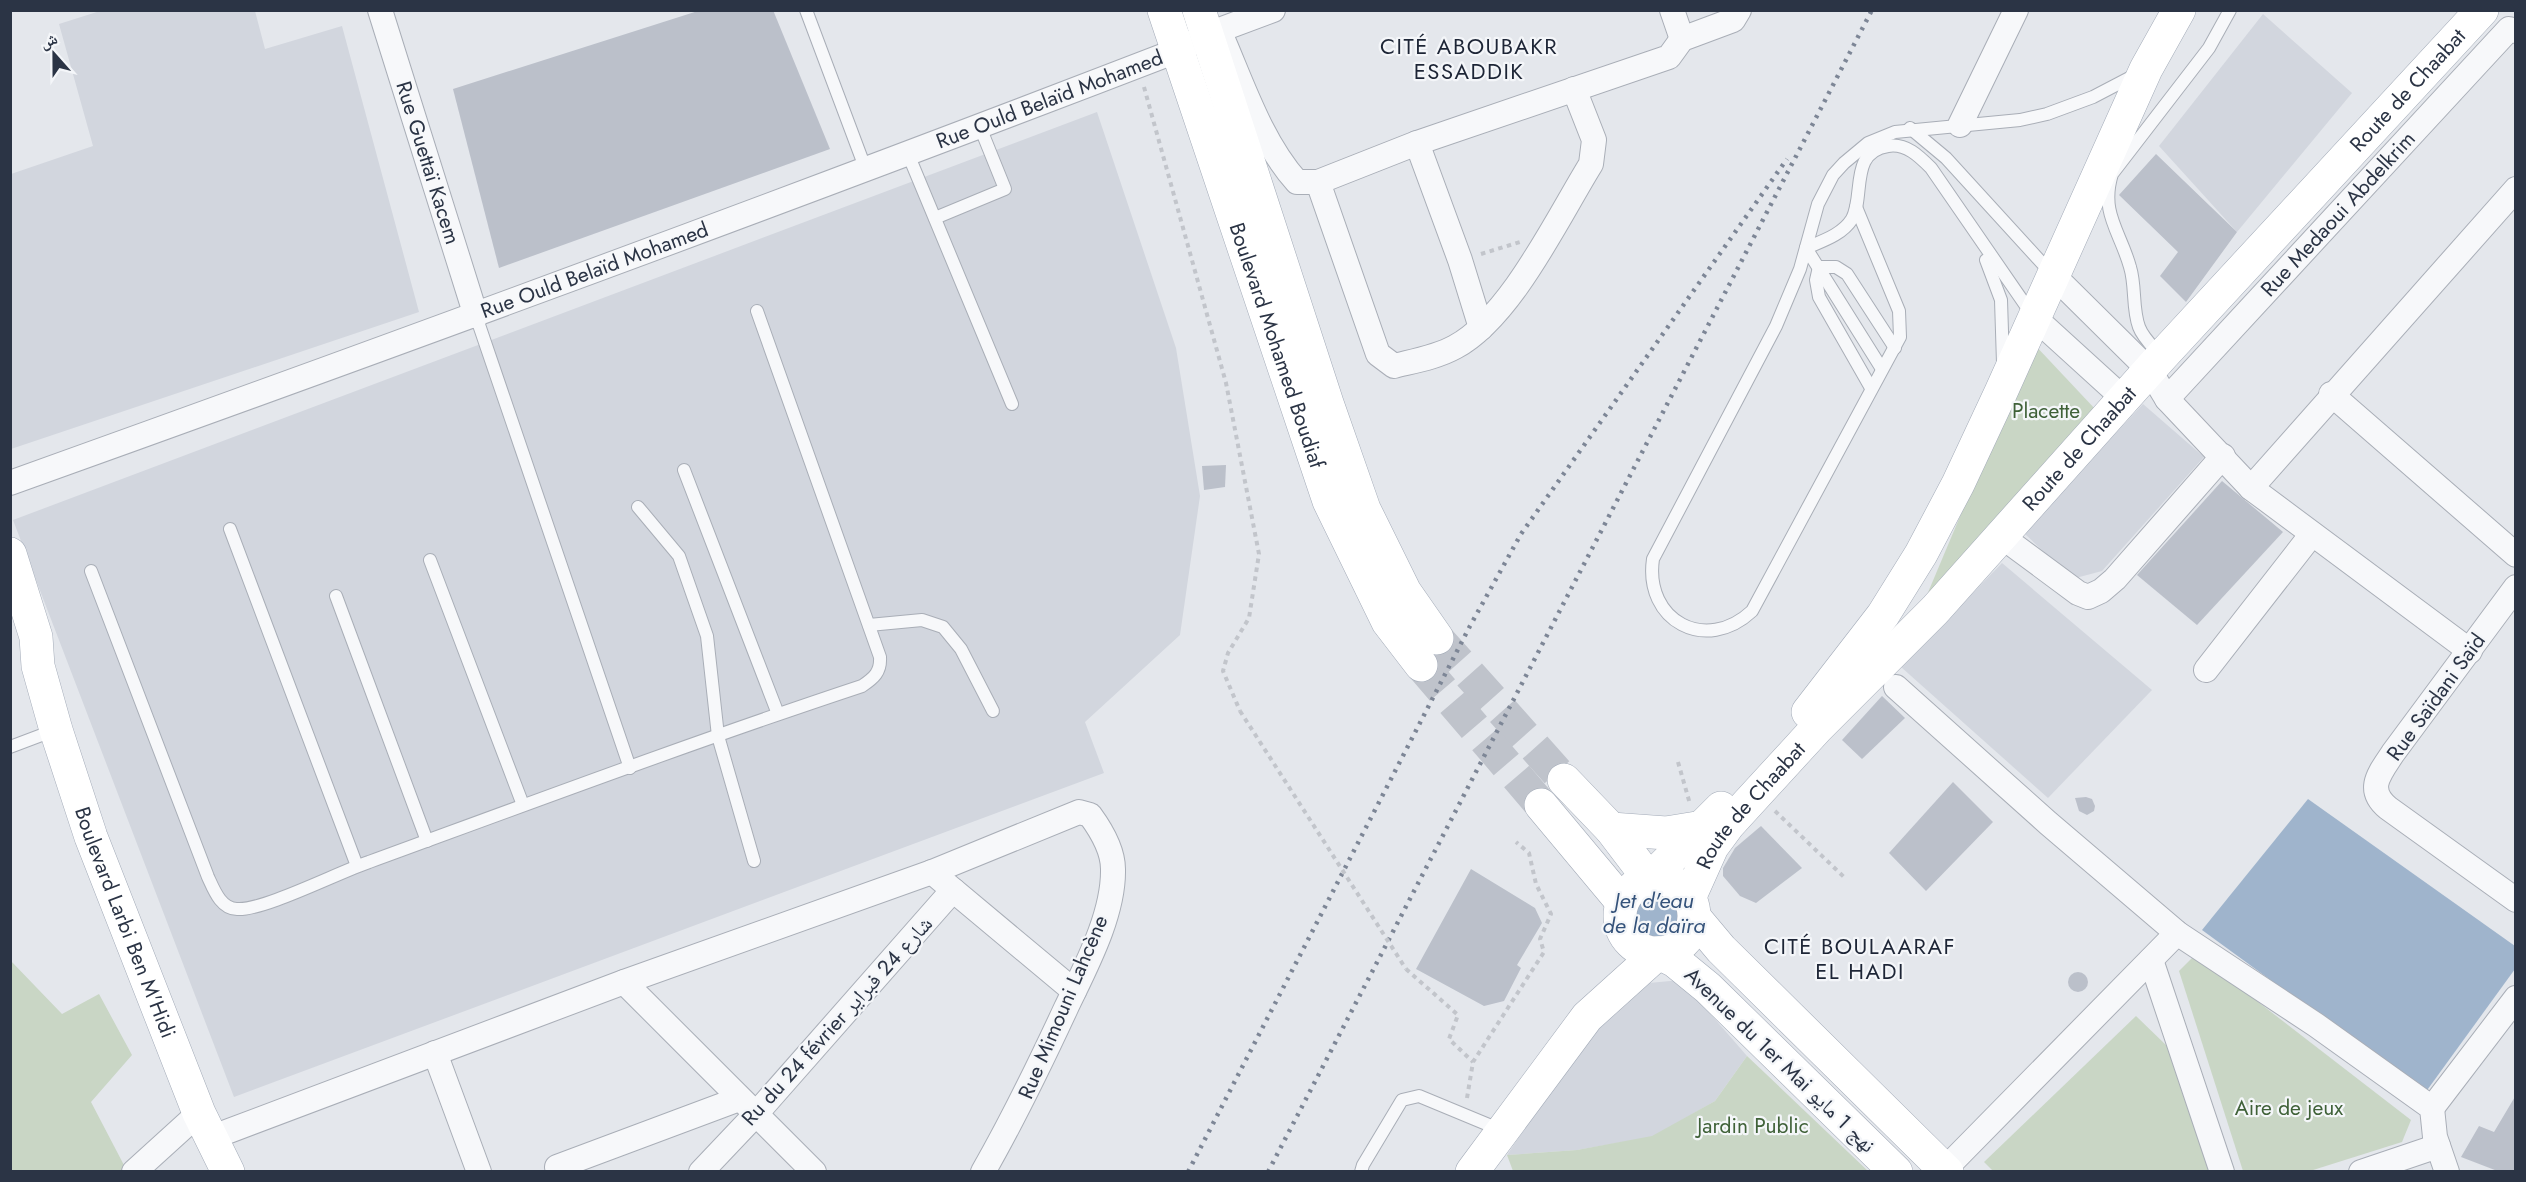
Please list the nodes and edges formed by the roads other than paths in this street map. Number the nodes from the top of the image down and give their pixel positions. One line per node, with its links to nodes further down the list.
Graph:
1 (380, 10): 33 (street, Rue Guettaï Kacem)
2 (806, 10): 22 (lane)
3 (1164, 10): 14 (main road, Boulevard Mohamed Boudiaf)
4 (1273, 10): 11 (street)
5 (1672, 10): 13 (street)
6 (1739, 10): 13 (street)
7 (2016, 10): 17 (street)
8 (2179, 10): 15 (main road, Route de Chaabat)
9 (2230, 10): 26 (lane)
10 (2482, 10): 37 (main road, Route de Chaabat)
11 (1208, 25): 14 (street, Rue Ould Belaïd Mohamed); 14 (main road, Boulevard Mohamed Boudiaf); 23 (street)
12 (2512, 30): 43 (street, Rue Medaoui Abdelkrim)
13 (1682, 39): 16 (street)
14 (1176, 51): 18 (street, Rue Ould Belaïd Mohamed)
15 (2146, 69): 17 (lane); 26 (main road, Route de Chaabat)
16 (1574, 89): 20 (street); 35 (street)
17 (1960, 125): 19 (lane)
18 (980, 127): 21 (street, Rue Ould Belaïd Mohamed); 27 (lane)
19 (1910, 128): 29 (lane); 31 (lane)
20 (1417, 143): 23 (street); 35 (street)
21 (908, 154): 22 (street, Rue Ould Belaïd Mohamed); 27 (lane)
22 (866, 170): 33 (street, Rue Ould Belaïd Mohamed)
23 (1317, 182): 35 (street)
24 (2516, 189): 41 (street)
25 (1856, 207): 28 (lane); 29 (lane); 36 (lane)
26 (2098, 211): 31 (main road, Route de Chaabat); 37 (lane)
27 (935, 218): 44 (lane)
28 (1975, 234): 34 (lane); 40 (lane)
29 (1806, 248): 30 (lane); 39 (lane)
30 (1819, 267): 36 (lane); 38 (lane); 39 (lane)
31 (2052, 274): 34 (main road, Route de Chaabat); 37 (street)
32 (757, 311): 60 (lane)
33 (476, 316): 47 (street, Rue Ould Belaïd Mohamed); 70 (lane)
34 (2034, 317): 40 (main road, Route de Chaabat); 42 (street)
35 (1481, 328)
36 (1895, 348): 38 (lane)
37 (2156, 364): 42 (main road, Route de Chaabat); 43 (street)
38 (1882, 369): 39 (lane)
39 (1871, 388)
40 (2001, 392): 74 (main road, Route de Chaabat)
41 (2331, 394): 48 (street); 54 (street)
42 (2124, 399): 52 (main road, Route de Chaabat)
43 (2168, 399): 45 (street)
44 (1012, 404)
45 (2223, 456): 48 (street); 52 (street)
46 (684, 470): 66 (lane)
47 (10, 483)
48 (2251, 488): 51 (street)
49 (638, 507): 68 (lane)
50 (230, 530): 78 (lane)
51 (2312, 534): 61 (street); 63 (street)
52 (2001, 537): 83 (main road, Route de Chaabat)
53 (10, 554): 62 (main road, Boulevard Larbi Ben M'Hidi)
54 (2516, 555)
55 (430, 560): 72 (lane)
56 (91, 571): 78 (lane)
57 (2516, 587): 61 (street, Rue Saïdani Saïd)
58 (336, 596): 76 (lane)
59 (10, 612): 62 (main road, Boulevard Larbi Ben M'Hidi)
60 (869, 625): 65 (lane); 66 (lane)
61 (2470, 651): 82 (street, Rue Saïdani Saïd)
62 (38, 666): 67 (main road, Boulevard Larbi Ben M'Hidi)
63 (2206, 670)
64 (1896, 687): 85 (street)
65 (993, 711)
66 (778, 714): 68 (lane)
67 (56, 730): 69 (lane); 95 (main road, Boulevard Larbi Ben M'Hidi)
68 (718, 736): 70 (lane); 77 (lane)
69 (10, 747)
70 (630, 768): 72 (lane)
71 (1564, 780): 75 (main road)
72 (523, 805): 76 (lane)
73 (1541, 805): 84 (main road)
74 (1698, 820): 75 (main road); 80 (main road, Route de Chaabat)
75 (1611, 829): 80 (main road)
76 (427, 841): 78 (lane)
77 (754, 861)
78 (357, 866)
79 (932, 872): 81 (street); 88 (street); 89 (street, Rue Mimouni Lahcène)
80 (1650, 879): 83 (main road); 84 (main road)
81 (953, 890): 89 (street); 93 (street, Ru du 24 février شارع 24 فبراير)
82 (2516, 900)
83 (1692, 907): 86 (main road); 100 (main road, Avenue du 1er Mai نهج 1 مايو)
84 (1623, 918): 86 (main road); 91 (main road)
85 (2177, 933): 87 (street); 94 (street)
86 (1659, 953): 91 (main road); 108 (main road, Avenue du 1er Mai نهج 1 مايو)
87 (2151, 960): 100 (street); 109 (street)
88 (624, 982): 92 (street); 93 (street)
89 (1074, 991): 106 (street, Rue Mimouni Lahcène)
90 (2516, 998): 94 (street)
91 (1587, 1017): 96 (main road)
92 (435, 1053): 95 (street); 103 (street)
93 (747, 1107): 99 (street); 104 (street, Ru du 24 février شارع 24 فبراير); 105 (street)
94 (2432, 1108): 97 (street)
95 (206, 1125): 101 (street); 102 (main road, Boulevard Larbi Ben M'Hidi)
96 (1501, 1130): 98 (main road); 107 (lane)
97 (2438, 1146): 110 (street); 111 (street)
98 (1480, 1166)
99 (556, 1167)
100 (1946, 1170)
101 (134, 1172)
102 (228, 1172)
103 (479, 1172)
104 (700, 1172)
105 (814, 1172)
106 (983, 1172)
107 (1361, 1172)
108 (1896, 1172)
109 (2222, 1172)
110 (2361, 1172)
111 (2447, 1172)

